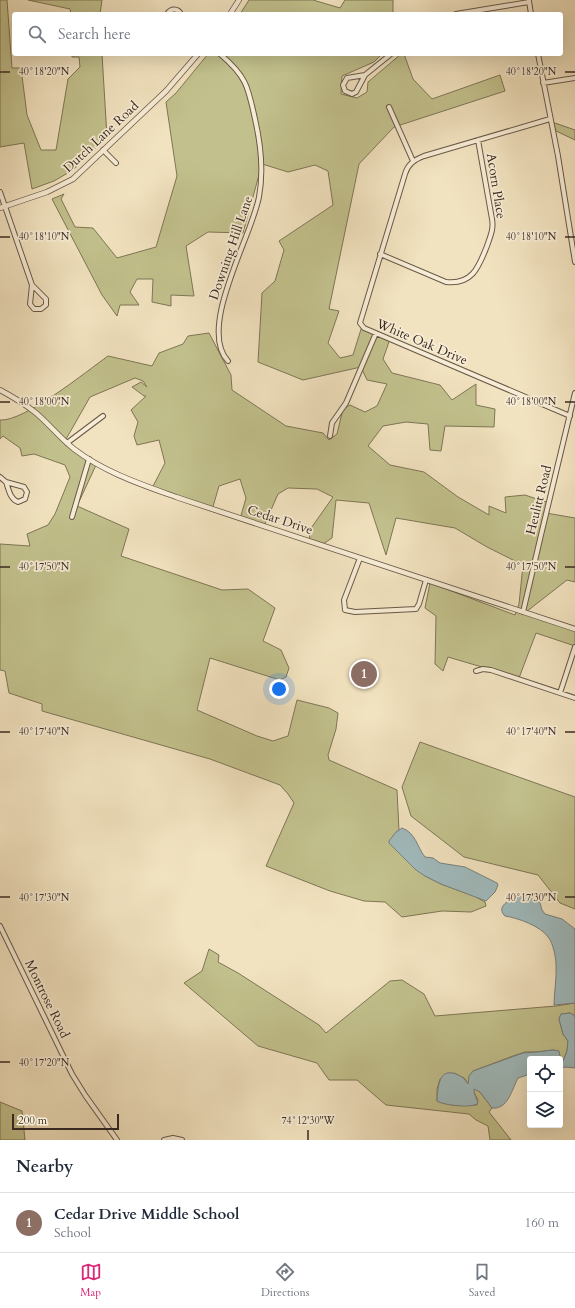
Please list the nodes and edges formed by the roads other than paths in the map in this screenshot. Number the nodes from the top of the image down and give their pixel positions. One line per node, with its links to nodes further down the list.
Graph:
1 (239, 0): 5 (street)
2 (529, 1): 6 (street); 7 (street)
3 (168, 12): 4 (street)
4 (180, 12)
5 (231, 12)
6 (467, 12)
7 (531, 12)
8 (196, 56): 18 (street, Dutch Lane Road)
9 (222, 56): 27 (street, Downing Hill Lane)
10 (389, 56): 12 (street)
11 (538, 56): 14 (street)
12 (365, 75): 12 (street)
13 (575, 78): 14 (street)
14 (543, 83): 16 (street)
15 (389, 107): 19 (street)
16 (550, 119): 17 (street); 24 (street)
17 (478, 140): 19 (street); 23 (street, Acorn Place)
18 (103, 150): 20 (street); 22 (street, Dutch Lane Road)
19 (413, 161): 23 (street, White Oak Drive)
20 (116, 163)
21 (0, 192): 22 (street)
22 (3, 208): 25 (street)
23 (380, 254): 26 (street, White Oak Drive)
24 (575, 259)
25 (32, 285): 25 (street)
26 (376, 333): 31 (street, White Oak Drive); 32 (street)
27 (228, 361)
28 (0, 390): 33 (street, Cedar Drive)
29 (575, 393): 31 (street, Heulitt Road)
30 (103, 416): 33 (street)
31 (570, 416): 40 (street, Heulitt Road)
32 (330, 436)
33 (67, 443): 34 (street, Cedar Drive)
34 (89, 459): 37 (street); 38 (street, Cedar Drive)
35 (0, 477): 36 (street)
36 (6, 482): 36 (street)
37 (72, 517)
38 (360, 558): 39 (street, Cedar Drive); 39 (street)
39 (426, 580): 40 (street, Cedar Drive)
40 (523, 612): 41 (street, Cedar Drive)
41 (575, 629)
42 (575, 647): 44 (street)
43 (476, 671): 44 (street)
44 (560, 693): 45 (street)
45 (575, 698)
46 (0, 926): 47 (street, Montrose Road)
47 (117, 1140)
48 (164, 1140): 49 (street)
49 (182, 1140)

